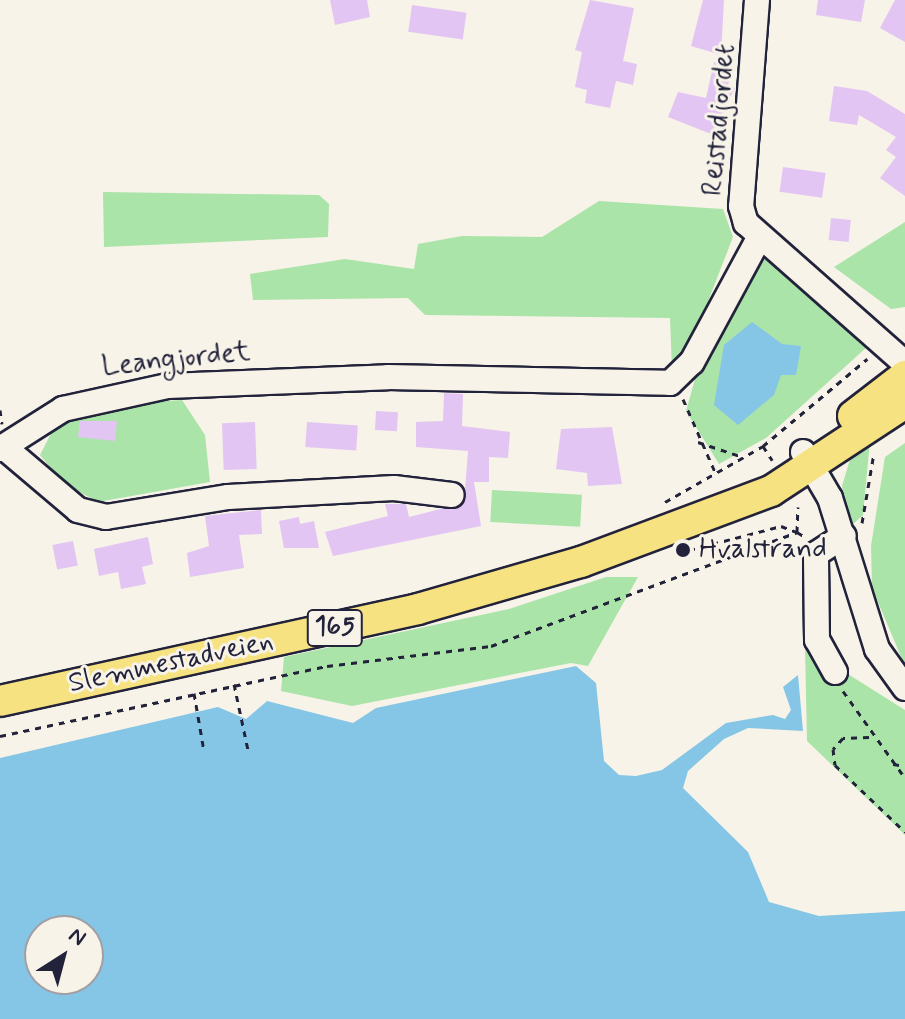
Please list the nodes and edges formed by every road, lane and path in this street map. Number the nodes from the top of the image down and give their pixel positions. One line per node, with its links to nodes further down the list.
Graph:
1 (757, 0): 2 (street, Reistadjordet)
2 (758, 240): 4 (street, Reistadjordet); 5 (street)
3 (870, 356): 10 (path)
4 (905, 363)
5 (680, 375): 9 (path); 11 (street, Leangjordet)
6 (905, 376): 13 (main road, Slemmestadveien / 165)
7 (905, 403): 13 (main road, Slemmestadveien / 165)
8 (882, 441): 20 (path)
9 (698, 442): 12 (path); 15 (path)
10 (763, 446): 12 (path); 14 (path)
11 (2, 453): 16 (street, Leangjordet)
12 (743, 457): 15 (path)
13 (807, 460): 18 (main road, Slemmestadveien / 165); 20 (street)
14 (772, 461)
15 (715, 472): 18 (path)
16 (452, 495)
17 (798, 507): 19 (path)
18 (664, 516): 27 (main road, Slemmestadveien / 165)
19 (797, 532): 21 (path); 22 (path); 24 (path)
20 (844, 536): 21 (street); 25 (street)
21 (818, 546): 23 (street)
22 (689, 550)
23 (835, 672): 29 (path)
24 (234, 684): 26 (path); 30 (path)
25 (905, 688)
26 (194, 693): 28 (path); 31 (path)
27 (0, 701)
28 (0, 736)
29 (869, 737): 32 (path); 35 (path)
30 (248, 750)
31 (204, 751)
32 (890, 763): 33 (path); 34 (path)
33 (905, 766)
34 (905, 778)
35 (905, 832)

